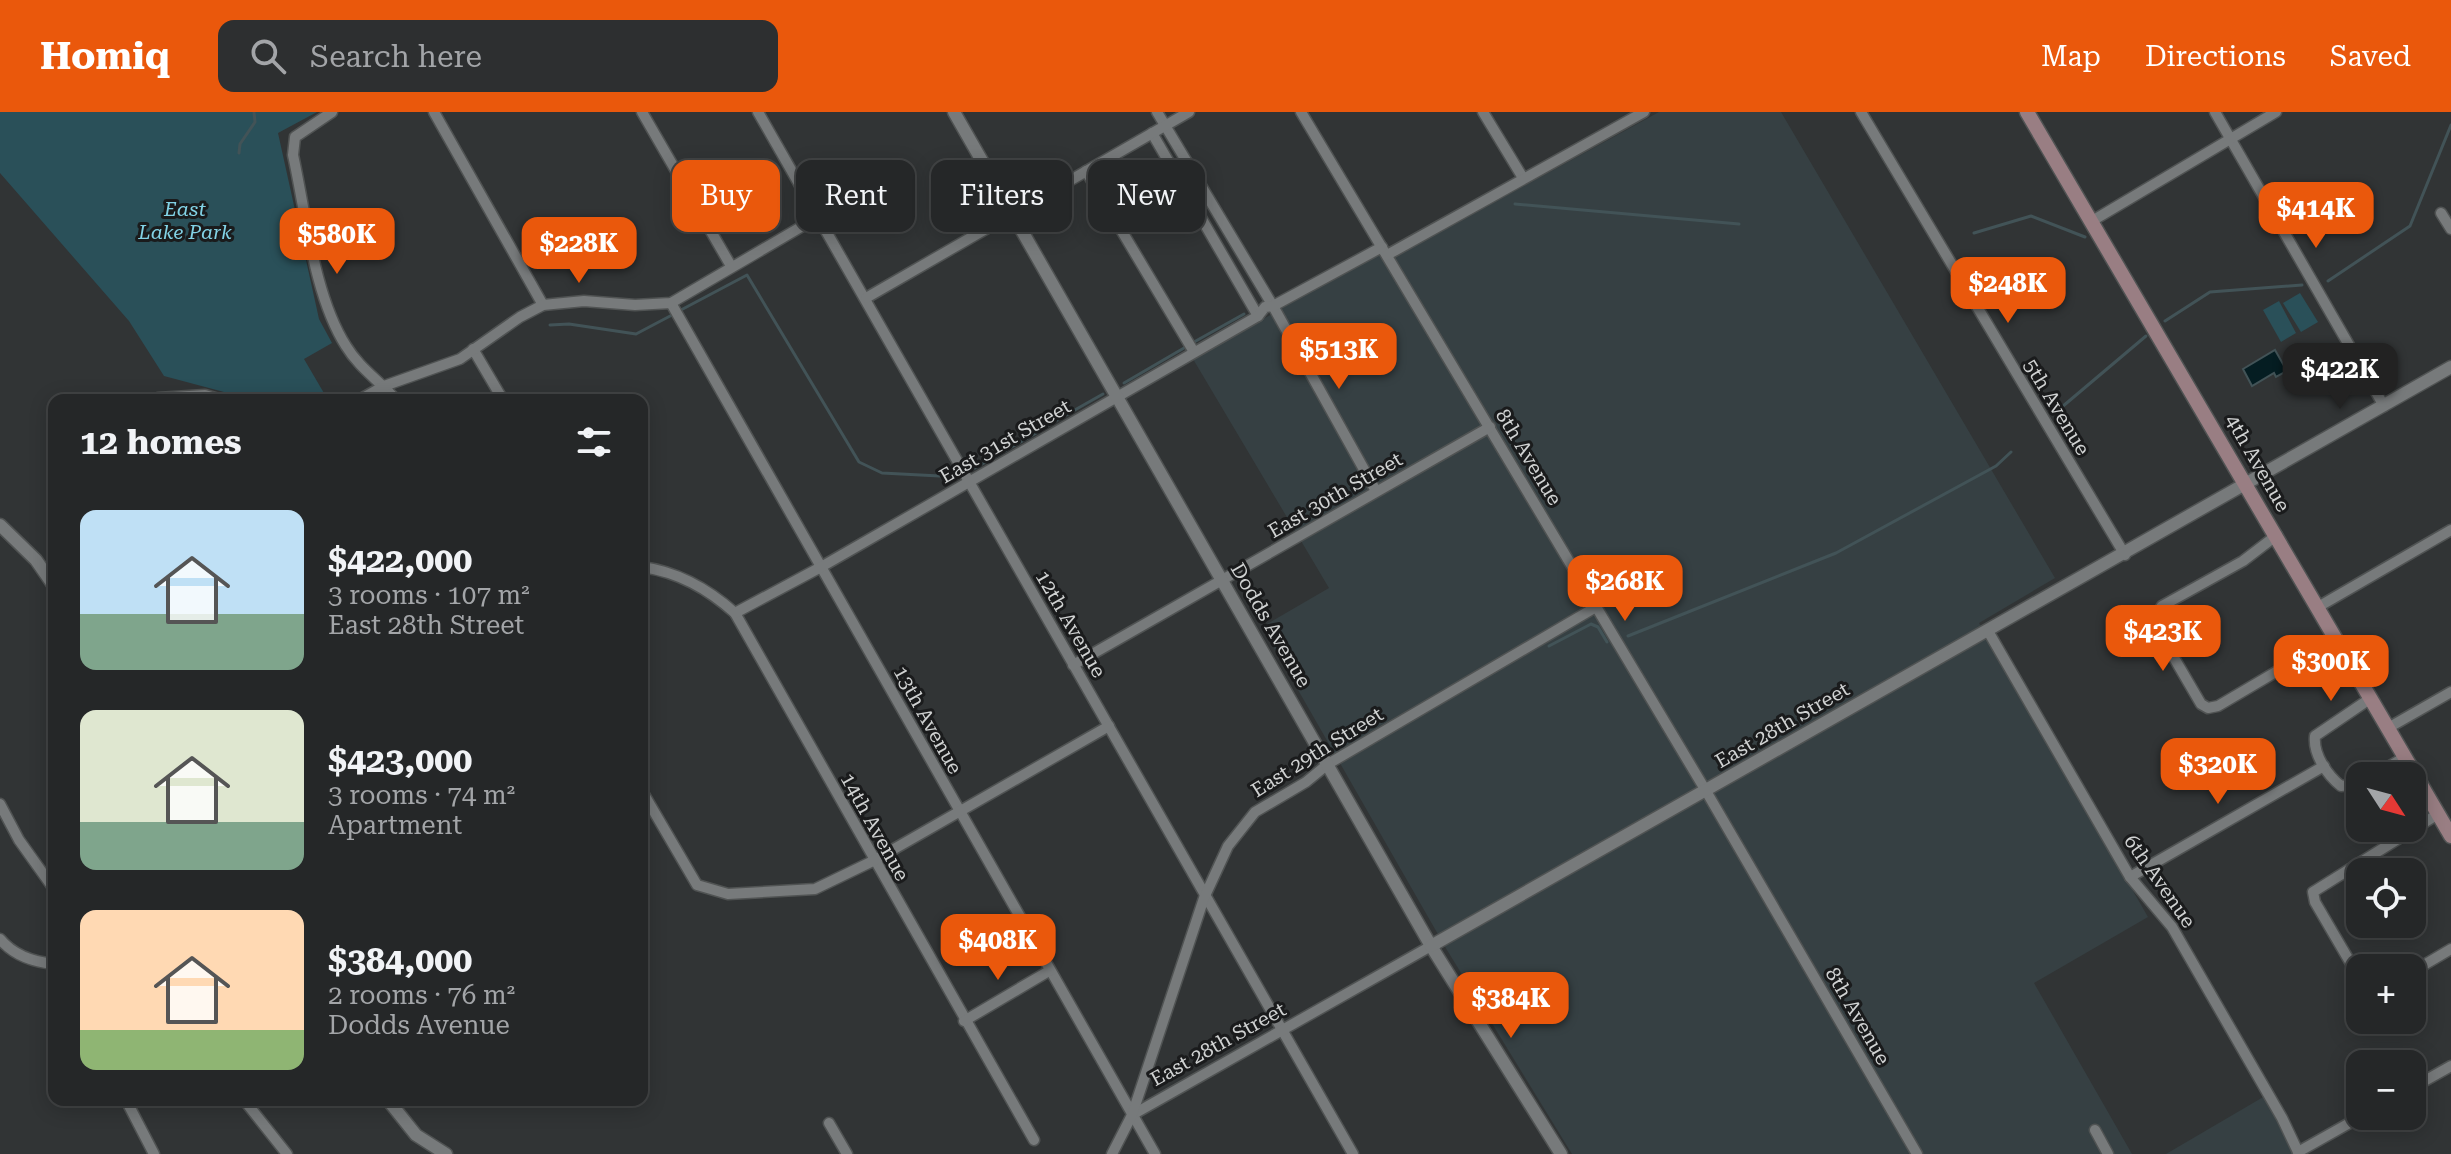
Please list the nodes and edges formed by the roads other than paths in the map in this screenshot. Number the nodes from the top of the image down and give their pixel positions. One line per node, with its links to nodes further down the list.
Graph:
1 (332, 112): 40 (street)
2 (434, 112): 34 (street)
3 (642, 112): 31 (street)
4 (954, 112): 18 (street, Dodds Avenue)
5 (1157, 112): 15 (street)
6 (1189, 112): 15 (street)
7 (1301, 112): 30 (street, 8th Avenue)
8 (1483, 112): 21 (street)
9 (1644, 112): 21 (street, East 31st Street)
10 (1861, 112): 53 (street, 5th Avenue)
11 (2027, 112): 24 (main road, 4th Avenue)
12 (2215, 112): 17 (street)
13 (2276, 112): 17 (street)
14 (760, 113): 20 (street, 12th Avenue)
15 (1165, 126): 16 (street); 35 (street)
16 (1152, 133): 19 (street); 36 (street)
17 (2230, 138): 24 (street); 45 (street)
18 (981, 160)
19 (1086, 171): 22 (street); 38 (street)
20 (796, 178)
21 (1523, 178): 30 (street, East 31st Street)
22 (1072, 179)
23 (2441, 213): 26 (street)
24 (2092, 221): 48 (main road, 4th Avenue)
25 (796, 229): 31 (street)
26 (2451, 229)
27 (827, 232): 32 (street, 12th Avenue)
28 (979, 232): 32 (street)
29 (1022, 232): 44 (street, Dodds Avenue)
30 (1384, 251): 35 (street, East 31st Street); 46 (street, 8th Avenue)
31 (731, 266): 33 (street)
32 (866, 298): 47 (street, 12th Avenue)
33 (671, 303): 34 (street); 54 (street, 13th Avenue)
34 (543, 305): 37 (street)
35 (1273, 306): 36 (street, East 31st Street); 49 (street)
36 (1258, 316): 38 (street, East 31st Street)
37 (473, 349): 40 (street); 43 (street)
38 (1194, 352): 44 (street, East 31st Street)
39 (2451, 367): 45 (street, East 28th Street)
40 (384, 386): 41 (street); 42 (street)
41 (370, 394)
42 (391, 394)
43 (499, 394)
44 (1118, 397): 47 (street, East 31st Street); 57 (street, Dodds Avenue)
45 (2384, 406): 48 (street, East 28th Street)
46 (1490, 427): 49 (street, East 30th Street); 58 (street, 8th Avenue)
47 (969, 482): 54 (street, East 31st Street); 63 (street, 12th Avenue)
48 (2247, 485): 52 (main road, 4th Avenue); 53 (street, East 28th Street)
49 (1376, 491): 57 (street, East 30th Street)
50 (0, 525): 56 (street)
51 (2451, 530): 59 (street)
52 (2277, 535): 59 (main road, 4th Avenue); 62 (street)
53 (2125, 555): 61 (street, East 28th Street)
54 (821, 567): 60 (street, East 31st Street); 76 (street, 13th Avenue)
55 (648, 568): 60 (street)
56 (48, 577)
57 (1222, 581): 63 (street, East 30th Street); 70 (street, Dodds Avenue)
58 (1596, 607): 70 (street, East 29th Street); 73 (street, 8th Avenue)
59 (2318, 607): 62 (main road, 4th Avenue)
60 (735, 613): 79 (street, 14th Avenue)
61 (1988, 631): 73 (street, East 28th Street); 80 (street, 6th Avenue)
62 (2338, 641): 65 (main road, 4th Avenue)
63 (1073, 665): 66 (street, 12th Avenue)
64 (2451, 692): 67 (street)
65 (2371, 698): 67 (main road, 4th Avenue); 71 (street)
66 (1109, 726): 76 (street); 82 (street, 12th Avenue)
67 (2388, 728): 68 (main road, 4th Avenue)
68 (2405, 757): 69 (street); 77 (main road, 4th Avenue)
69 (2397, 762)
70 (1328, 764): 82 (street, East 29th Street); 84 (street, Dodds Avenue)
71 (2324, 766): 72 (street); 80 (street)
72 (2346, 785)
73 (1706, 791): 84 (street, East 28th Street); 111 (street, 8th Avenue)
74 (648, 801): 79 (street)
75 (0, 804): 81 (street)
76 (959, 812): 79 (street); 89 (street, 13th Avenue)
77 (2438, 814): 78 (main road, 4th Avenue); 86 (street)
78 (2451, 836)
79 (873, 861): 90 (street, 14th Avenue)
80 (2130, 877): 102 (street, 6th Avenue)
81 (48, 881)
82 (1204, 898): 91 (street, 12th Avenue); 97 (street, East 29th Street)
83 (0, 939): 87 (street)
84 (1431, 946): 91 (street, East 28th Street); 110 (street, Dodds Avenue)
85 (2451, 949): 88 (street)
86 (2346, 955)
87 (48, 963)
88 (2426, 964)
89 (1049, 971): 90 (street); 97 (street, 13th Avenue)
90 (964, 1021): 101 (street, 14th Avenue)
91 (1282, 1031): 97 (street, East 28th Street); 109 (street, 12th Avenue)
92 (2451, 1066): 93 (street)
93 (2426, 1080)
94 (129, 1106): 103 (street)
95 (249, 1106): 104 (street)
96 (393, 1106): 105 (street)
97 (1132, 1115): 107 (street, East 29th Street); 108 (street, 13th Avenue)
98 (829, 1123): 106 (street)
99 (2346, 1125): 102 (street)
100 (2095, 1130): 112 (street)
101 (1034, 1140)
102 (2298, 1153)
103 (154, 1154)
104 (287, 1154)
105 (446, 1154)
106 (847, 1154)
107 (1112, 1154)
108 (1155, 1154)
109 (1353, 1154)
110 (1561, 1154)
111 (1917, 1154)
112 (2108, 1154)

